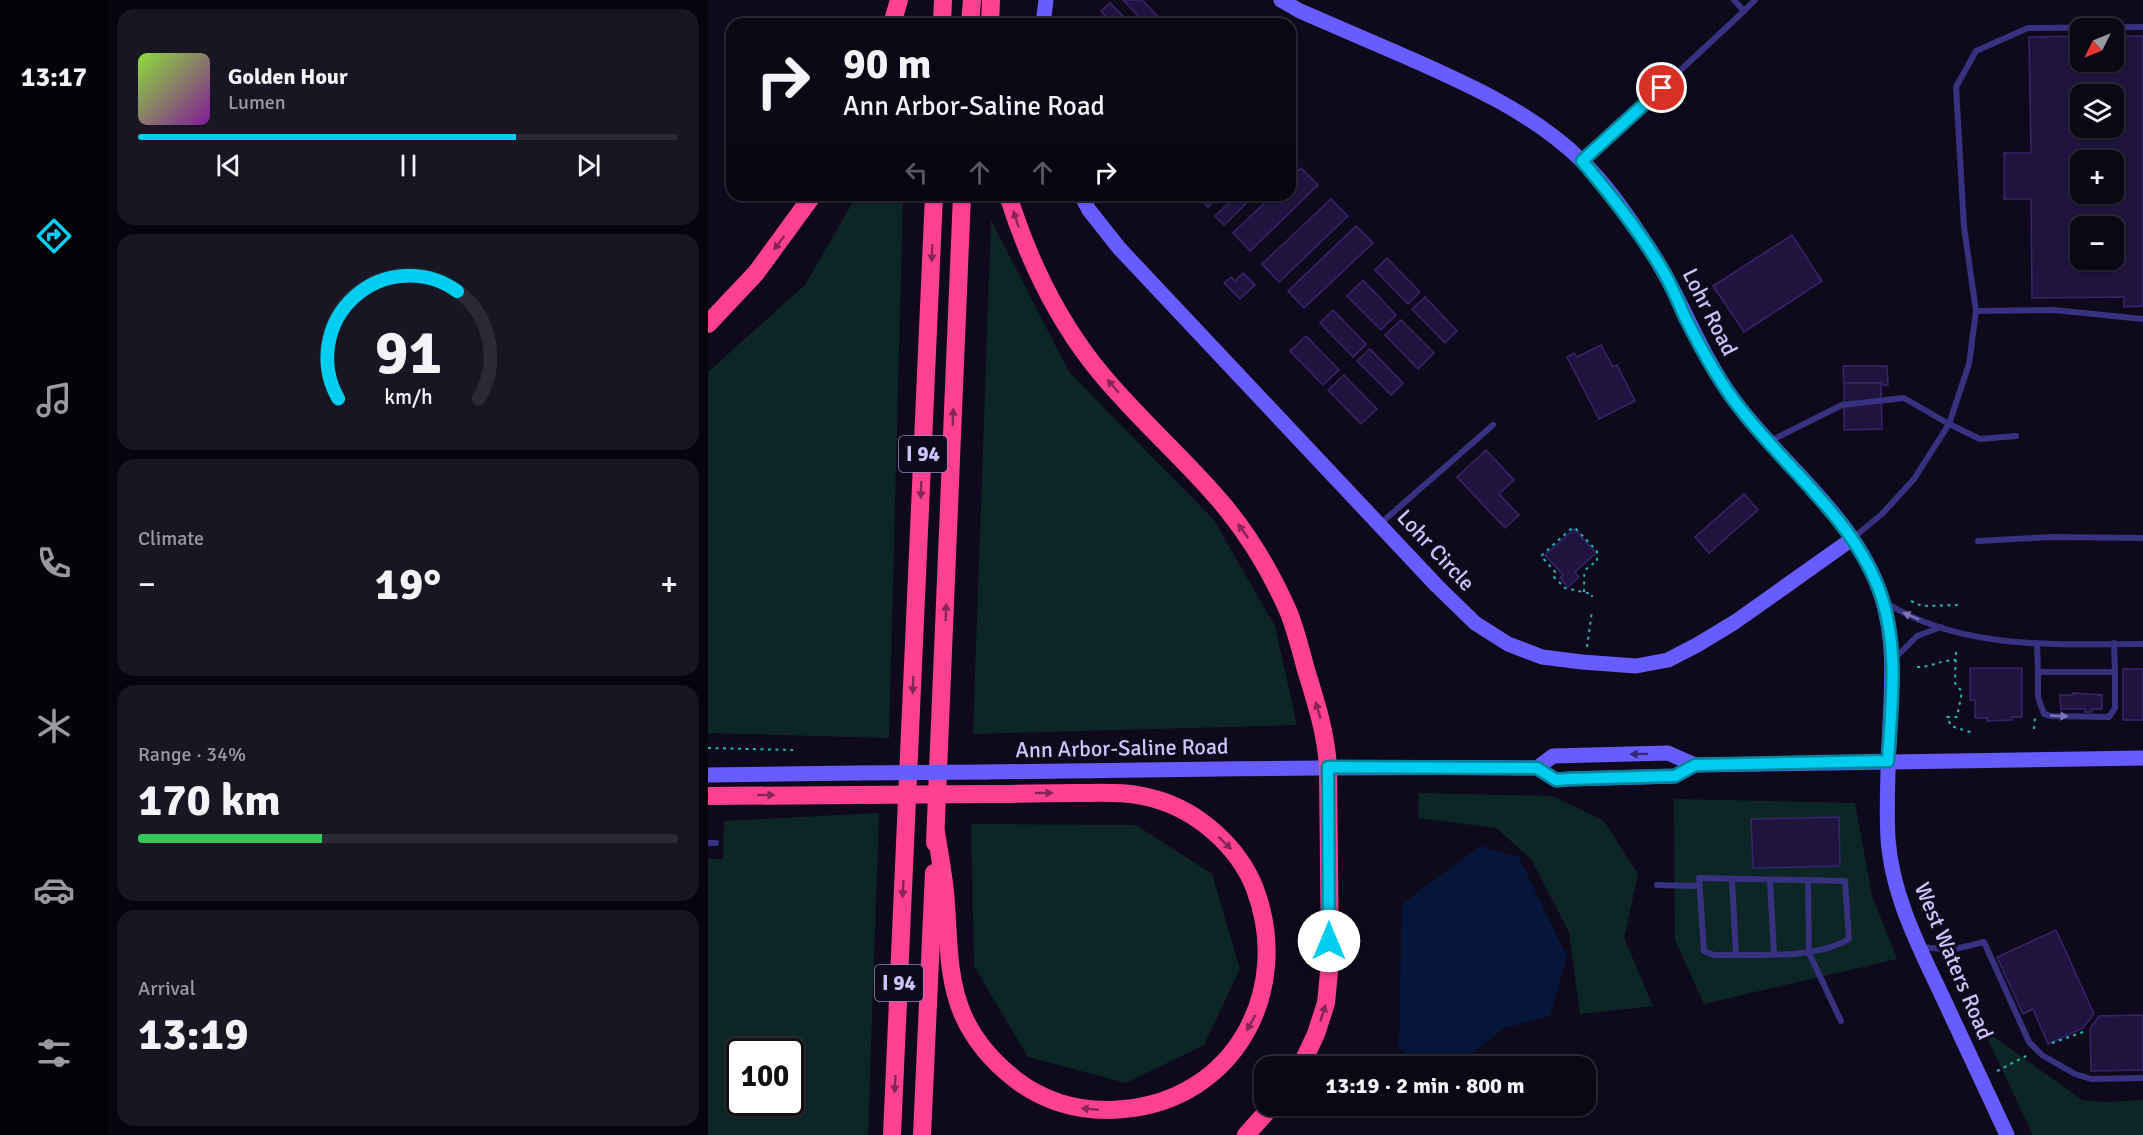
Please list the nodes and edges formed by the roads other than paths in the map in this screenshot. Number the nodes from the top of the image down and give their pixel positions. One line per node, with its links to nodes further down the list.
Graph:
1 (899, 0): 10 (highway)
2 (943, 0): 11 (highway)
3 (972, 0): 12 (highway)
4 (991, 0): 13 (highway)
5 (1046, 0): 14 (street)
6 (1281, 0): 16 (street, Lohr Road)
7 (1734, 0): 9 (lane)
8 (1755, 0): 9 (lane)
9 (1744, 11): 16 (lane)
10 (894, 18)
11 (942, 18)
12 (970, 18)
13 (990, 18)
14 (1044, 18)
15 (2143, 27): 22 (lane)
16 (1582, 161): 28 (street, Lohr Road)
17 (809, 201): 24 (highway, one-way to 24)
18 (934, 201): 64 (highway, I 94, one-way to 64)
19 (962, 201): 48 (highway, I 94, one-way to 19)
20 (1010, 201): 44 (highway, one-way to 20)
21 (1084, 201): 29 (street, Lohr Circle)
22 (1976, 311): 23 (lane); 25 (lane)
23 (2143, 319)
24 (708, 324)
25 (1949, 424): 27 (lane); 28 (lane); 31 (lane)
26 (1493, 425): 29 (lane)
27 (2016, 436)
28 (1767, 442): 31 (street, Lohr Road)
29 (1380, 524): 31 (street, Lohr Circle)
30 (2143, 538): 32 (lane)
31 (1852, 539): 33 (street, Lohr Road)
32 (1978, 541)
33 (1882, 600): 34 (lane, one-way to 33); 38 (street, Lohr Road)
34 (1941, 627): 36 (lane); 38 (lane)
35 (2114, 643): 36 (lane); 37 (lane); 40 (lane)
36 (2037, 644): 39 (lane)
37 (2143, 644)
38 (1893, 659): 42 (street, Lohr Road)
39 (2038, 672): 40 (lane); 40 (lane, one-way to 40)
40 (2115, 672)
41 (2143, 758): 42 (street, Ann Arbor-Saline Road)
42 (1888, 761): 43 (street, Ann Arbor-Saline Road); 56 (street, West Waters Road)
43 (1695, 765): 45 (street, Ann Arbor-Saline Road); 45 (street, Ann Arbor-Saline Road, one-way to 45)
44 (1328, 767): 45 (street, Ann Arbor-Saline Road); 46 (street, Ann Arbor-Saline Road, bridge); 61 (highway, one-way to 44)
45 (1537, 768)
46 (708, 775)
47 (708, 796): 48 (highway, one-way to 48, bridge)
48 (936, 832): 65 (highway, I 94)
49 (708, 843): 50 (lane)
50 (716, 843)
51 (1732, 879): 52 (lane); 55 (lane); 59 (lane)
52 (1770, 880): 53 (lane); 58 (lane)
53 (1808, 881): 57 (lane); 57 (lane)
54 (1657, 885): 55 (lane)
55 (1700, 886): 59 (lane)
56 (1919, 946): 62 (lane); 67 (street, West Waters Road)
57 (1809, 953): 58 (lane); 60 (lane)
58 (1774, 954): 59 (lane)
59 (1736, 955)
60 (1841, 1022)
61 (1306, 1056)
62 (2143, 1078)
63 (1263, 1116): 66 (highway)
64 (892, 1135)
65 (922, 1135)
66 (1246, 1135)
67 (2007, 1135)

